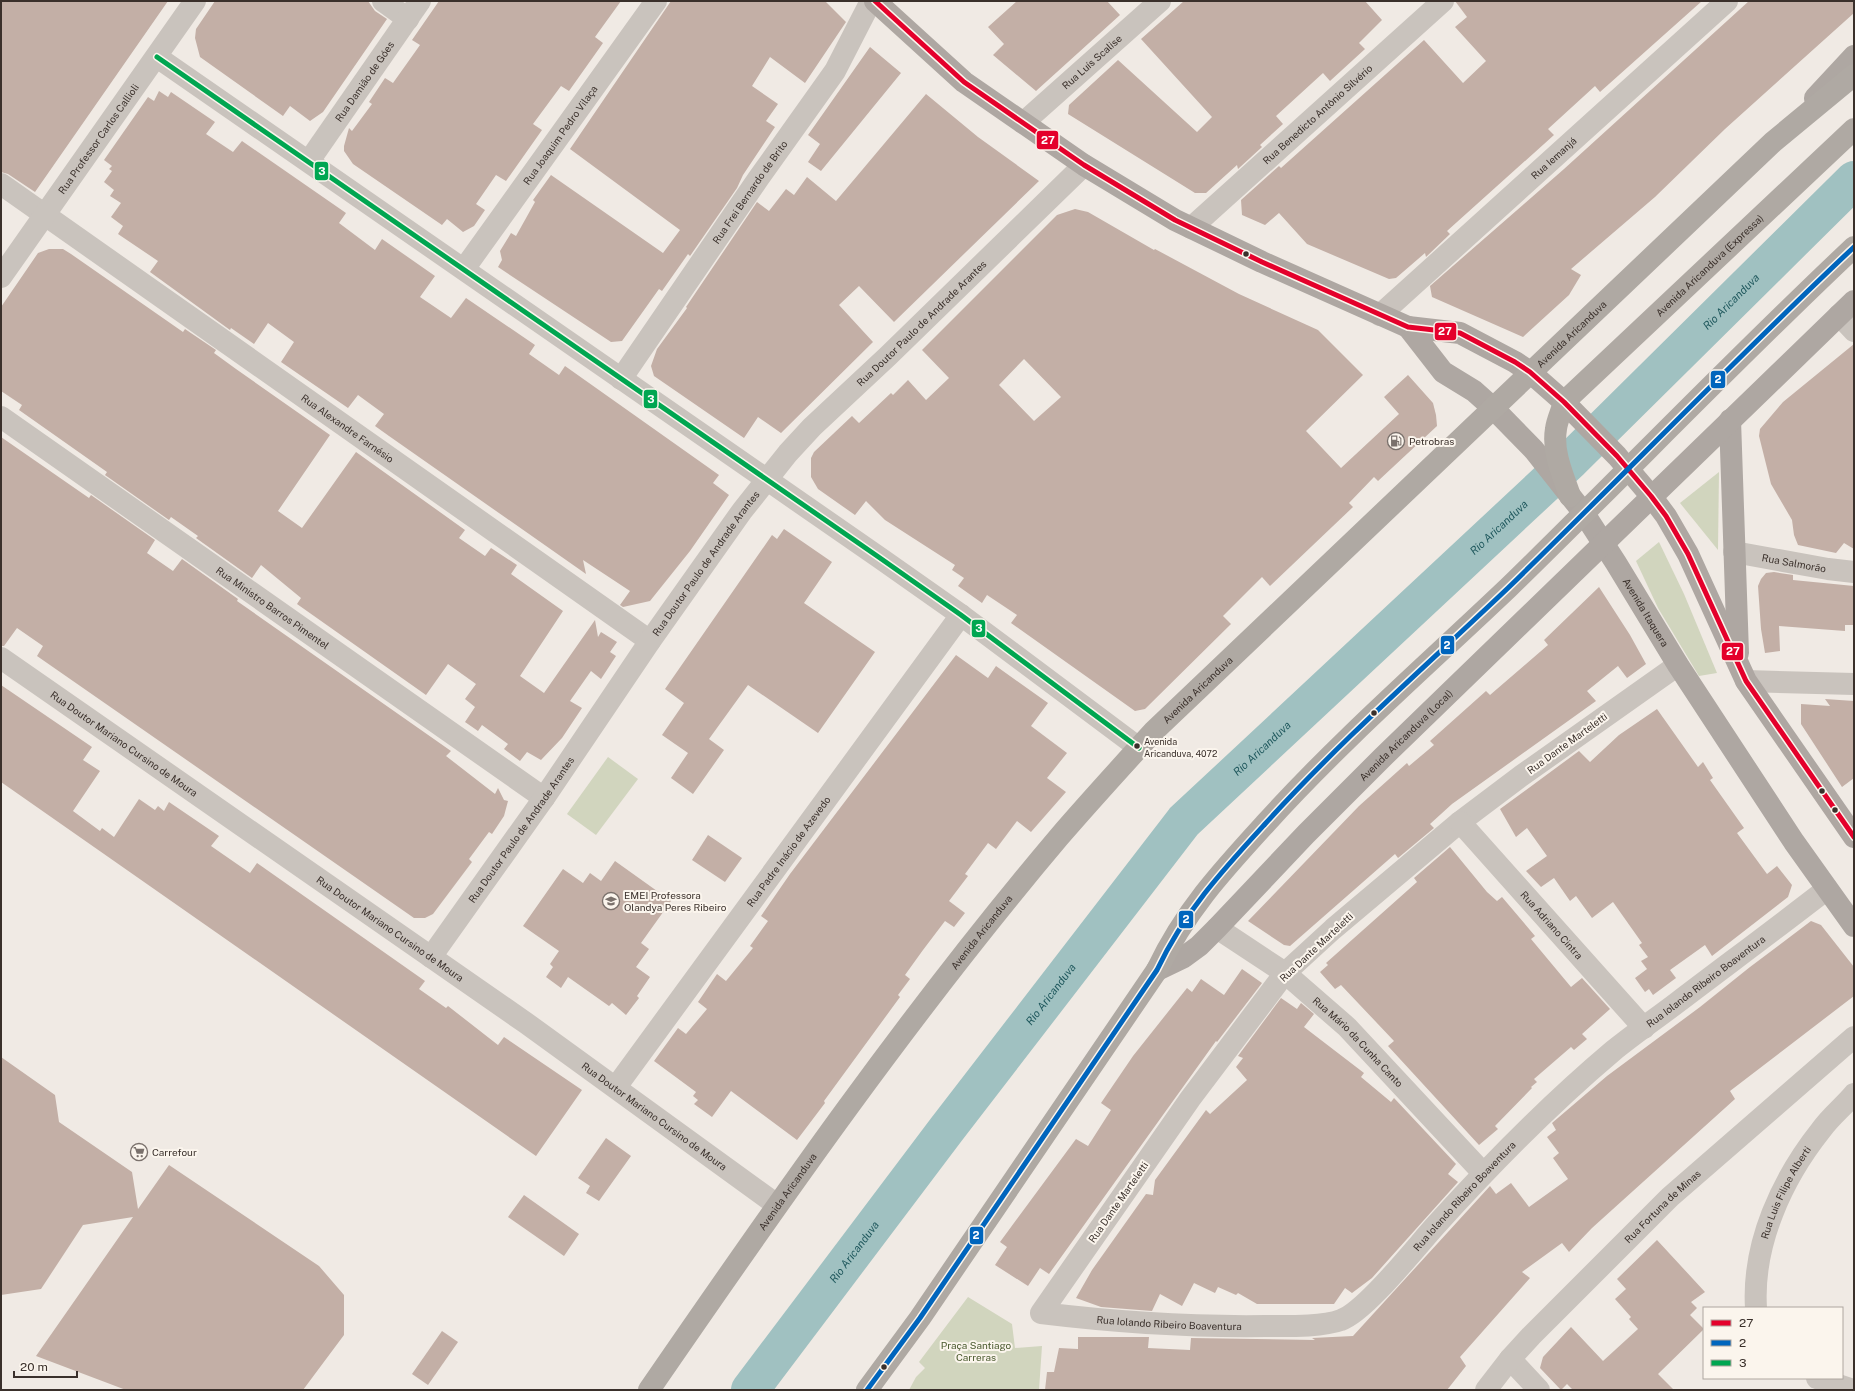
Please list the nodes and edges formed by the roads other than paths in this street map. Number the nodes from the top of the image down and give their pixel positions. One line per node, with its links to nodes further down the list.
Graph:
1 (195, 1): 12 (street, Rua Professor Carlos Callioli)
2 (383, 1): 10 (street)
3 (420, 1): 10 (street, Rua Damião de Góes)
4 (656, 1): 23 (street, Rua Joaquim Pedro Vilaça)
5 (871, 1): 31 (street, Rua Frei Bernardo de Brito)
6 (875, 1): 14 (main road, Avenida Itaquera)
7 (1160, 1): 14 (street, Rua Luís Scalise)
8 (1443, 1): 21 (street, Rua Benedicto Antônio Silvério)
9 (1727, 1): 26 (street, Rua Iemanjá)
10 (408, 19): 17 (street, Rua Damião de Góes)
11 (1854, 56): 16 (main road, Avenida Aricanduva)
12 (157, 57): 17 (street); 20 (street, Rua Professor Carlos Callioli)
13 (1854, 75): 16 (highway, Avenida Aricanduva)
14 (1023, 123): 18 (main road, Avenida Itaquera)
15 (1854, 129): 32 (highway, Avenida Aricanduva (Expressa))
16 (1773, 142): 30 (highway, Avenida Aricanduva)
17 (309, 161): 23 (street)
18 (1084, 165): 21 (main road, Avenida Itaquera); 37 (street, Rua Doutor Paulo de Andrade Arantes)
19 (1, 184): 20 (street, Rua Alexandre Farnésio)
20 (45, 215): 24 (street, Rua Professor Carlos Callioli); 44 (street, Rua Alexandre Farnésio)
21 (1191, 228): 26 (main road, Avenida Itaquera)
22 (1854, 247): 36 (highway)
23 (464, 269): 31 (street)
24 (1, 277)
25 (1854, 300): 27 (main road)
26 (1380, 315): 28 (main road, Avenida Itaquera)
27 (1838, 315): 29 (street); 35 (main road)
28 (1408, 327): 30 (main road, Avenida Itaquera); 33 (main road, Avenida Itaquera)
29 (1854, 331)
30 (1530, 372): 32 (main road, Avenida Itaquera); 33 (highway, Avenida Aricanduva)
31 (621, 378): 37 (street)
32 (1564, 402): 36 (main road, Avenida Itaquera); 38 (highway)
33 (1493, 408): 38 (main road, Avenida Itaquera); 49 (highway, Avenida Aricanduva)
34 (1, 417): 50 (street, Rua Ministro Barros Pimentel)
35 (1730, 420): 39 (main road); 41 (main road)
36 (1622, 462): 38 (highway); 39 (main road, Avenida Itaquera)
37 (767, 479): 43 (street); 44 (street, Rua Doutor Paulo de Andrade Arantes)
38 (1571, 496): 40 (main road, Avenida Itaquera); 57 (highway)
39 (1652, 496): 40 (main road, Avenida Aricanduva (Local)); 47 (main road, Avenida Itaquera)
40 (1604, 544): 46 (main road, Avenida Itaquera); 55 (main road, Avenida Aricanduva (Local))
41 (1734, 552): 42 (street, Rua Salmorão); 47 (main road)
42 (1854, 572)
43 (961, 615): 49 (street); 61 (street, Rua Padre Inácio de Azevedo)
44 (650, 641): 50 (street, Rua Doutor Paulo de Andrade Arantes)
45 (1, 658): 56 (street, Rua Doutor Mariano Cursino de Moura)
46 (1678, 665): 51 (street, Rua Dante Marteletti); 53 (main road, Avenida Itaquera)
47 (1742, 673): 48 (street); 52 (main road, Avenida Itaquera)
48 (1854, 684)
49 (1139, 748): 64 (highway, Avenida Aricanduva)
50 (544, 798): 56 (street, Rua Doutor Paulo de Andrade Arantes)
51 (1460, 822): 58 (street, Rua Dante Marteletti); 59 (street, Rua Adriano Cintra)
52 (1854, 837)
53 (1827, 889): 54 (main road, Avenida Itaquera); 59 (street, Rua Iolando Ribeiro Boaventura)
54 (1854, 926)
55 (1217, 928): 57 (main road, Avenida Aricanduva (Local)); 58 (street, Rua Mário da Cunha Canto)
56 (431, 957): 61 (street, Rua Doutor Mariano Cursino de Moura)
57 (1157, 970): 70 (highway)
58 (1285, 973): 63 (street, Rua Mário da Cunha Canto); 66 (street, Rua Dante Marteletti)
59 (1644, 1028): 63 (street, Rua Iolando Ribeiro Boaventura)
60 (1854, 1037): 67 (street, Rua Fortuna de Minas)
61 (616, 1087): 64 (street, Rua Doutor Mariano Cursino de Moura)
62 (1854, 1094): 65 (street, Rua Luis Filipe Alberti)
63 (1483, 1173): 66 (street, Rua Iolando Ribeiro Boaventura)
64 (777, 1205): 69 (highway, Avenida Aricanduva)
65 (1756, 1307)
66 (1040, 1313)
67 (1510, 1359): 71 (street, Rua Fortuna de Minas); 72 (street)
68 (1821, 1379): 73 (street)
69 (649, 1390)
70 (867, 1390)
71 (1486, 1390)
72 (1539, 1390)
73 (1853, 1390)

